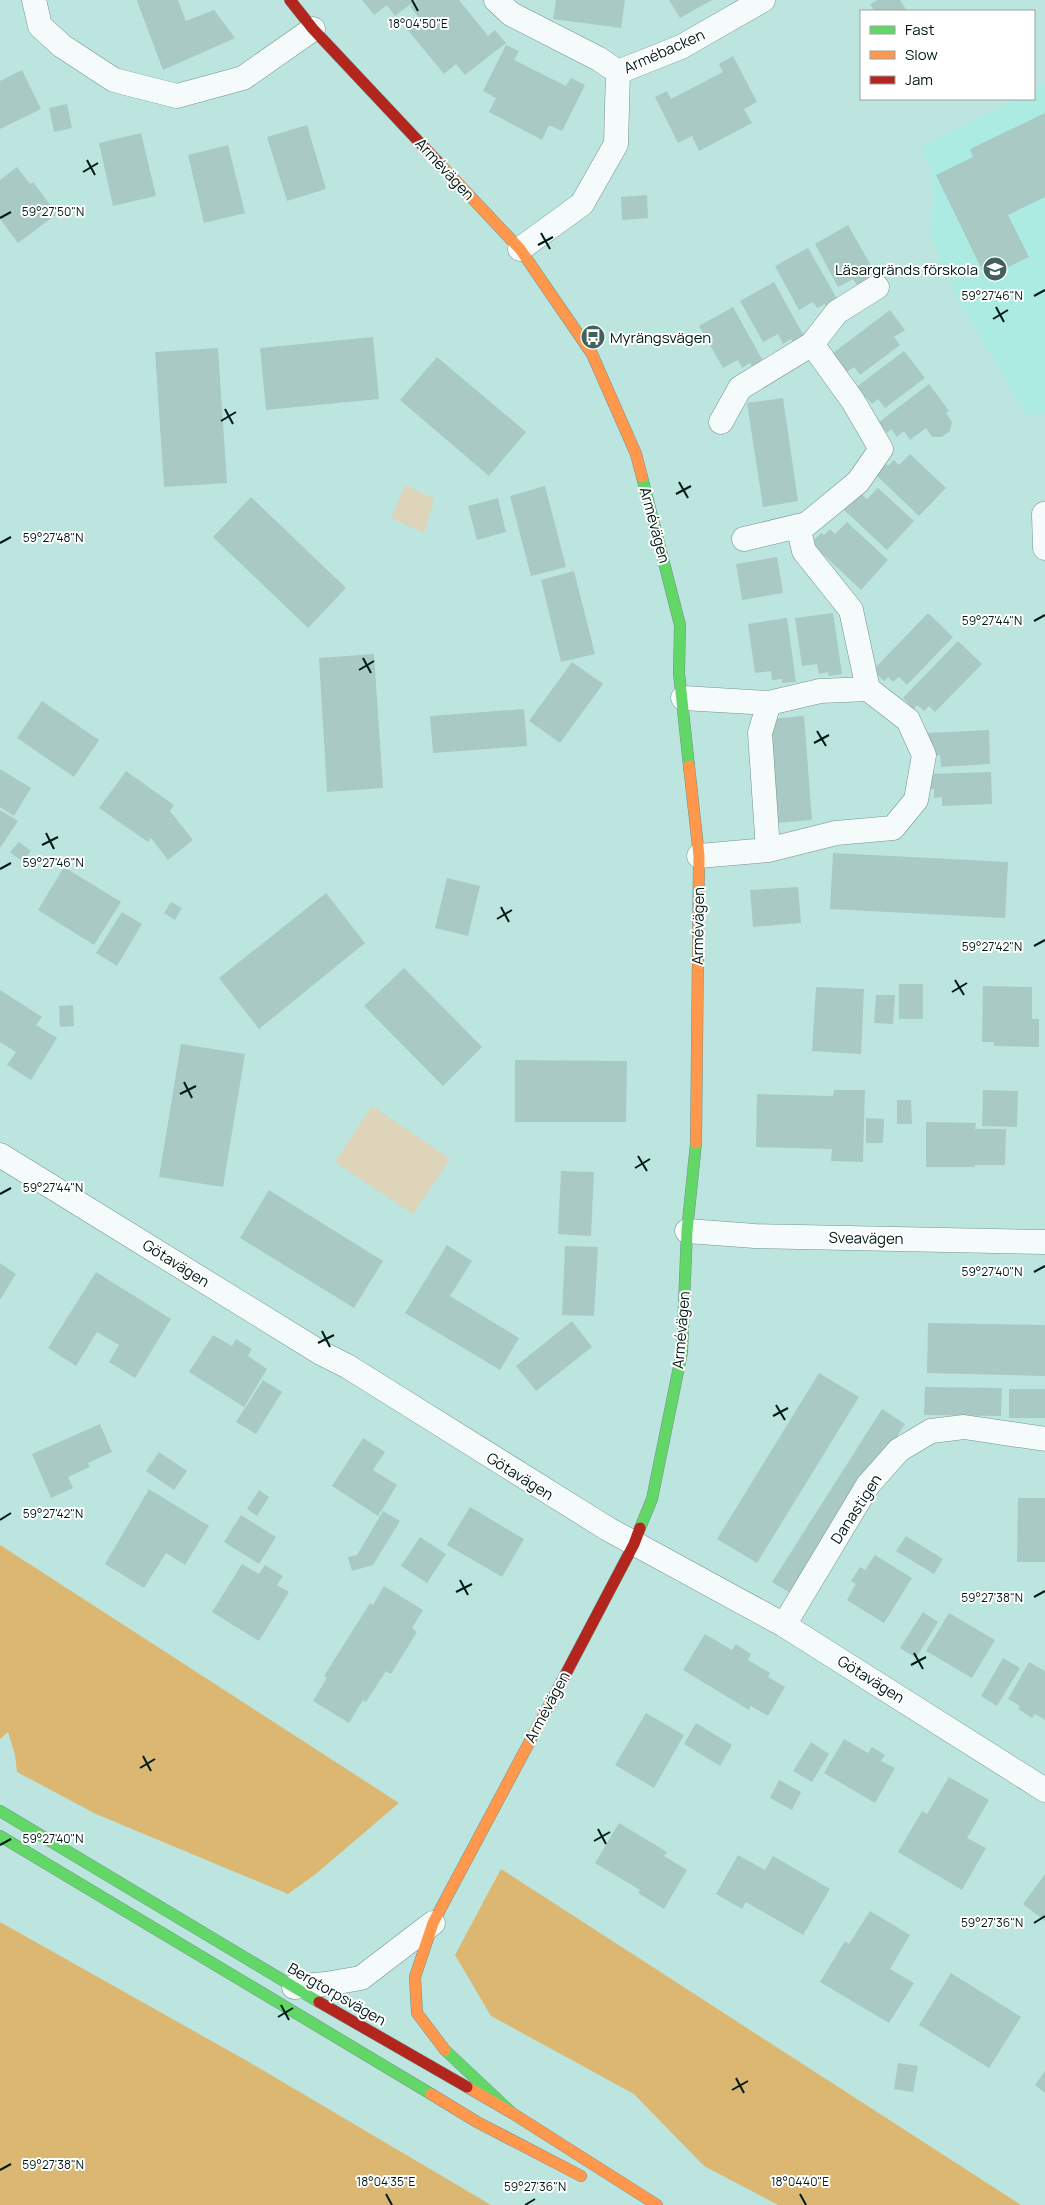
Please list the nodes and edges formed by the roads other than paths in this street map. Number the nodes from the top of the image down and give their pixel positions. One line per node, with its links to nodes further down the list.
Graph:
1 (34, 0): 5 (street)
2 (290, 0): 5 (street, Armévägen)
3 (496, 0): 6 (street, Armébacken)
4 (763, 0): 6 (street, Armébacken)
5 (313, 28): 7 (street, Armévägen)
6 (618, 72): 7 (street, Armébacken)
7 (520, 249): 16 (street, Armévägen)
8 (877, 287): 9 (street)
9 (812, 344): 10 (street); 12 (street)
10 (721, 422)
11 (1044, 514): 14 (street)
12 (798, 526): 13 (street); 15 (street)
13 (744, 539)
14 (1045, 548)
15 (868, 689): 17 (street); 18 (street)
16 (683, 698): 17 (street); 19 (street, Armévägen)
17 (770, 703): 18 (street)
18 (768, 850): 19 (street)
19 (699, 856): 21 (street, Armévägen)
20 (0, 1155): 24 (street, Götavägen)
21 (687, 1230): 22 (street, Sveavägen); 24 (street, Armévägen)
22 (1045, 1242)
23 (1045, 1439): 25 (street, Danastigen)
24 (634, 1544): 25 (street, Götavägen); 29 (street, Armévägen)
25 (784, 1625): 26 (street, Götavägen)
26 (1045, 1790)
27 (0, 1811): 30 (street, Bergtorpsvägen)
28 (0, 1836): 32 (street)
29 (433, 1923): 30 (street, Armévägen); 31 (street, Armévägen)
30 (294, 1987): 31 (street, Bergtorpsvägen)
31 (512, 2113): 35 (street, Bergtorpsvägen)
32 (595, 2183)
33 (621, 2196): 34 (street)
34 (638, 2205)
35 (657, 2205)

